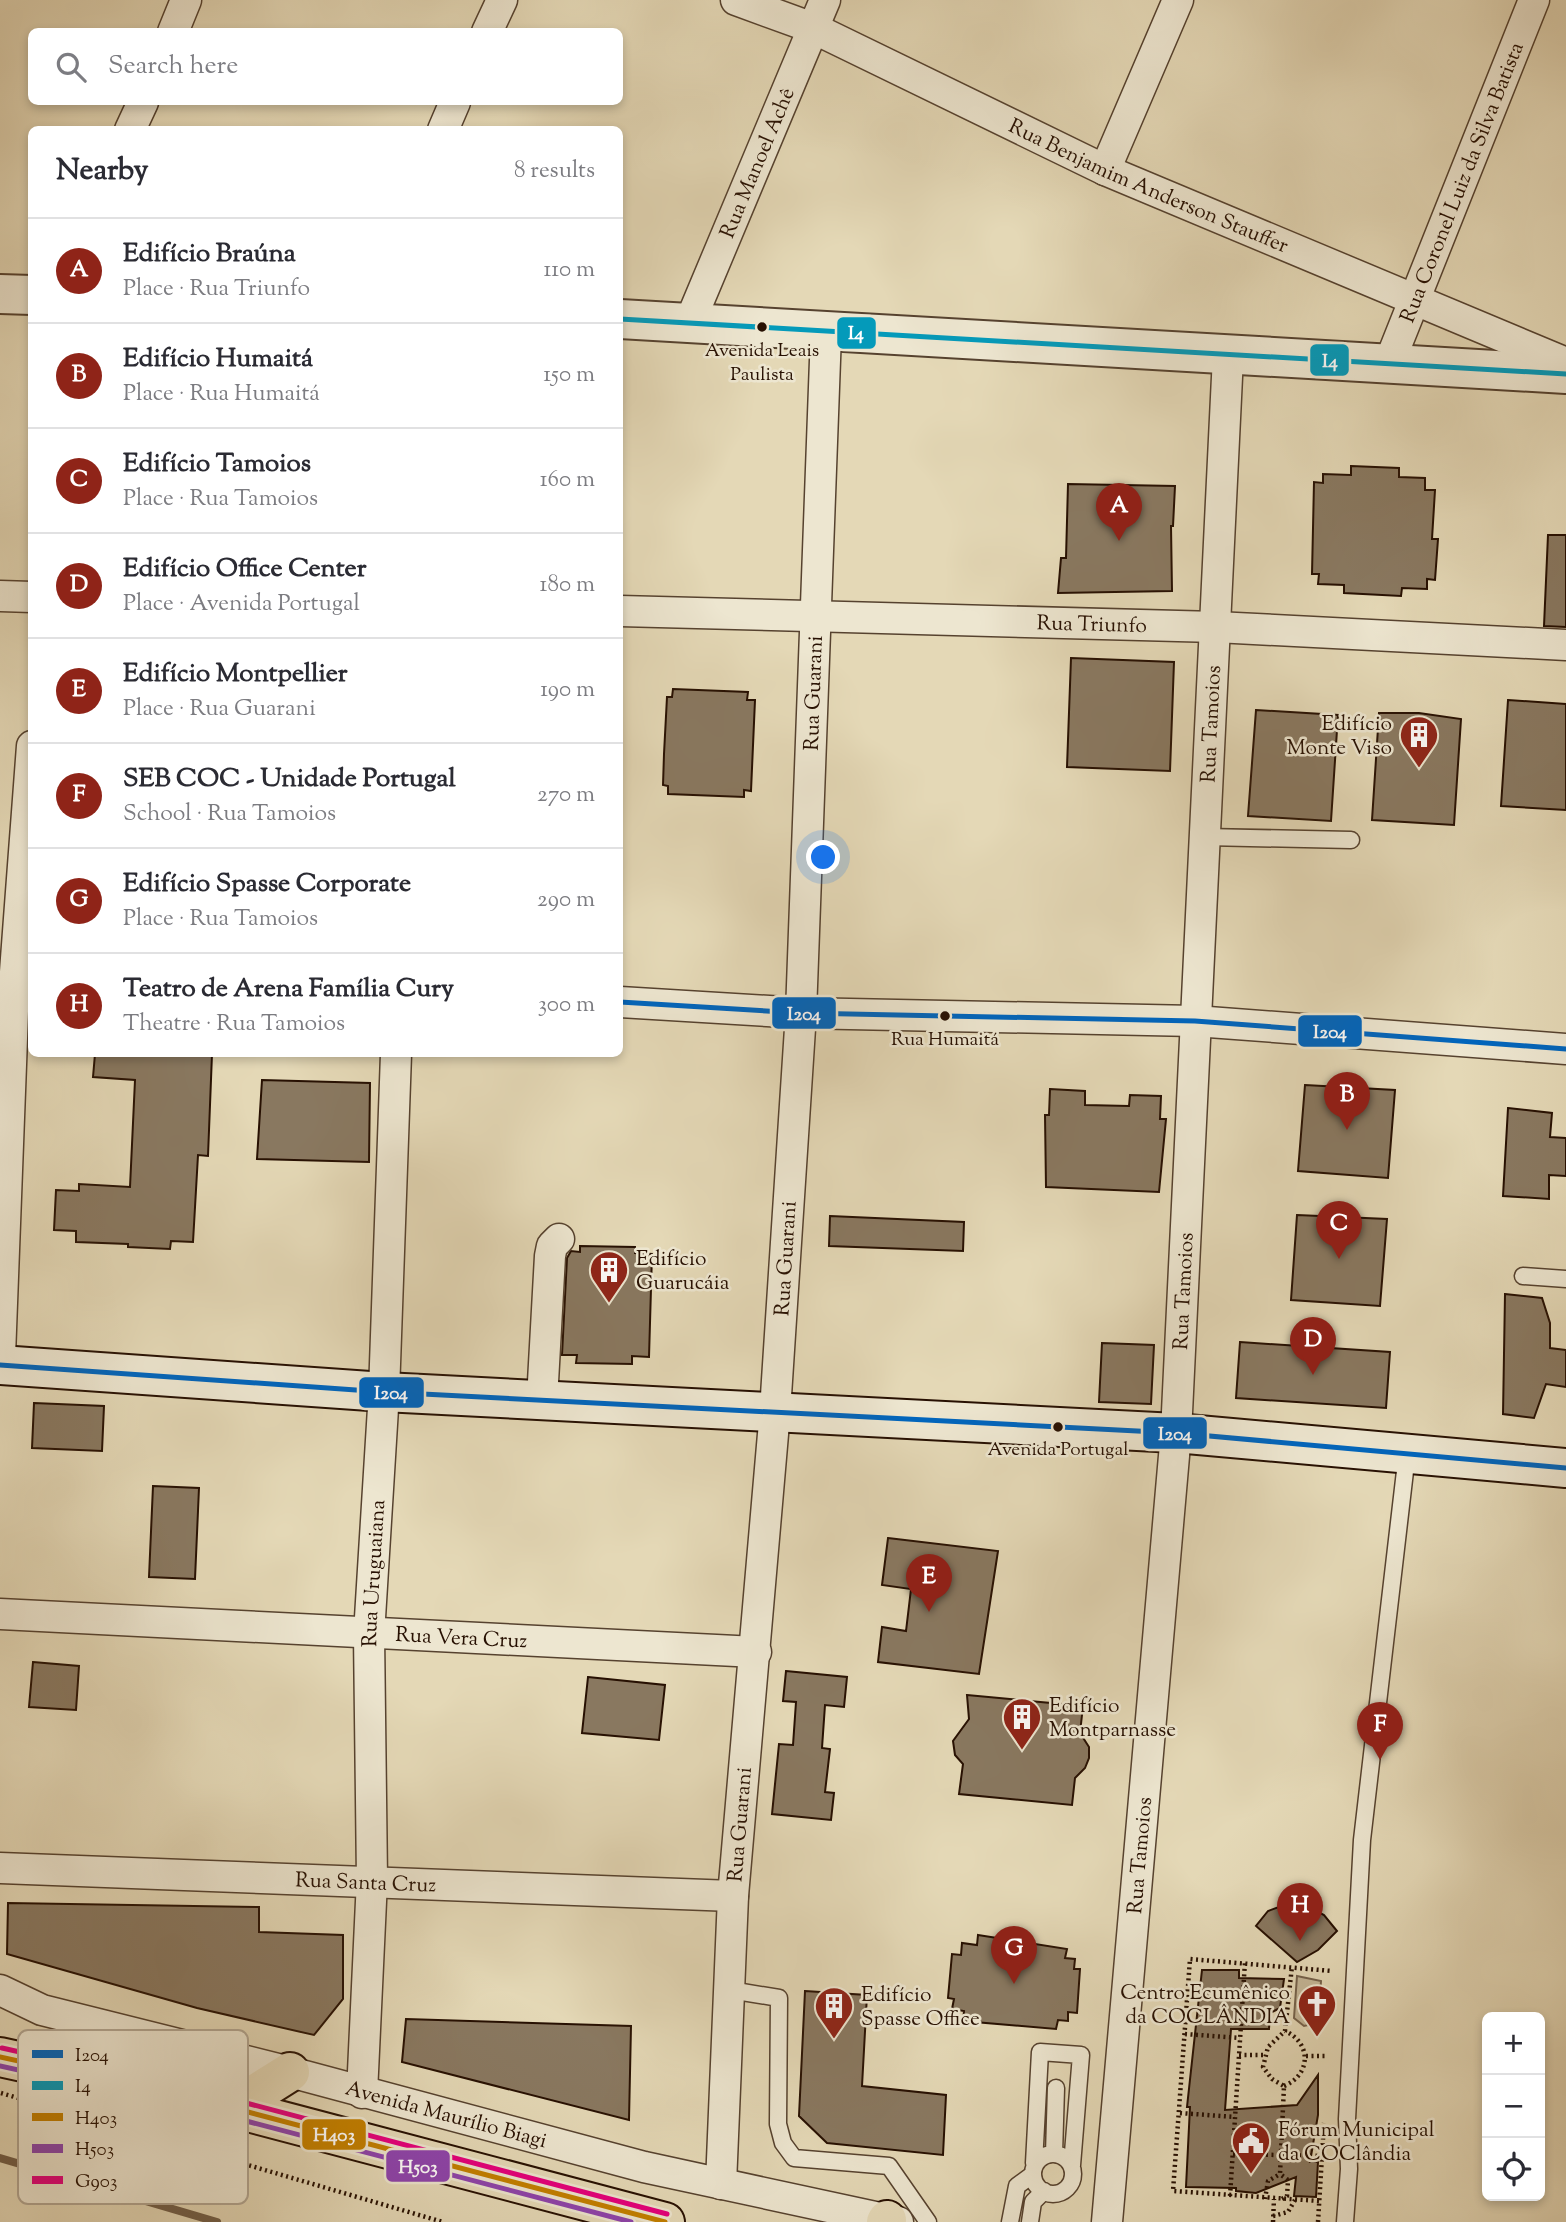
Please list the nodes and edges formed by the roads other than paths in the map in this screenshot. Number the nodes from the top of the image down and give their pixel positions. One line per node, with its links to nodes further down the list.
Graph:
1 (186, 0): 7 (street)
2 (502, 0): 8 (street)
3 (736, 0): 9 (street, Rua Benjamim Anderson Stauffer)
4 (825, 0): 9 (street, Rua Manoel Achê)
5 (1178, 0): 14 (street)
6 (1534, 0): 17 (street, Rua Coronel Luiz da Silva Batista)
7 (175, 28)
8 (489, 28)
9 (813, 28): 14 (street, Rua Benjamim Anderson Stauffer); 19 (street, Rua Manoel Achê)
10 (142, 105): 12 (street)
11 (455, 105): 13 (street)
12 (132, 126)
13 (445, 126)
14 (1105, 170): 17 (street, Rua Benjamim Anderson Stauffer)
15 (0, 295): 16 (main road)
16 (28, 295)
17 (1415, 300): 22 (street, Rua Benjamim Anderson Stauffer); 23 (street, Rua Coronel Luiz da Silva Batista)
18 (623, 319): 19 (main road)
19 (689, 324): 20 (main road)
20 (826, 333): 21 (main road); 28 (street, Rua Guarani)
21 (1228, 356): 23 (main road); 29 (street, Rua Tamoios)
22 (1566, 363)
23 (1388, 366): 24 (main road)
24 (1566, 374)
25 (0, 596): 26 (street)
26 (28, 597)
27 (623, 611): 28 (street, Rua Triunfo)
28 (817, 617): 29 (street, Rua Triunfo); 36 (street, Rua Guarani)
29 (1216, 627): 30 (street, Rua Triunfo); 32 (street, Rua Tamoios)
30 (1566, 645)
31 (28, 802): 34 (street)
32 (1205, 837): 33 (lane); 37 (street, Rua Tamoios)
33 (1351, 840)
34 (15, 985): 43 (street)
35 (623, 1002): 36 (street)
36 (801, 1013): 37 (street); 47 (street, Rua Guarani)
37 (1195, 1021): 38 (street); 48 (street, Rua Tamoios)
38 (1566, 1049)
39 (396, 1057): 45 (street, Rua Uruguaiana)
40 (559, 1239): 46 (street)
41 (1523, 1276): 42 (lane)
42 (1566, 1279)
43 (0, 1356)
44 (0, 1365): 45 (main road)
45 (384, 1392): 46 (main road); 52 (street, Rua Uruguaiana)
46 (542, 1400): 47 (main road)
47 (775, 1411): 48 (main road); 53 (street, Rua Guarani)
48 (1176, 1433): 49 (main road); 78 (street, Rua Tamoios)
49 (1407, 1454): 50 (main road); 79 (lane)
50 (1566, 1468)
51 (0, 1614): 52 (street, Rua Vera Cruz)
52 (369, 1634): 53 (street, Rua Vera Cruz); 55 (street, Rua Uruguaiana)
53 (756, 1652): 56 (street, Rua Guarani)
54 (0, 1868): 55 (street, Rua Santa Cruz)
55 (372, 1880): 56 (street, Rua Santa Cruz); 65 (street, Rua Uruguaiana)
56 (733, 1896): 58 (street, Rua Guarani)
57 (0, 1990): 59 (street, Avenida Maurílio Biagi)
58 (730, 1990): 71 (street, Rua Guarani); 75 (lane)
59 (122, 2030)
60 (0, 2057): 61 (main road)
61 (18, 2061)
62 (248, 2062): 63 (street, Avenida Maurílio Biagi)
63 (290, 2072): 65 (street, Avenida Maurílio Biagi); 66 (main road)
64 (1056, 2088): 68 (lane)
65 (362, 2093): 71 (street, Avenida Maurílio Biagi)
66 (248, 2099)
67 (248, 2112): 74 (main road)
68 (1054, 2154): 69 (lane); 70 (lane)
69 (1072, 2165): 70 (lane); 72 (lane)
70 (1033, 2169): 72 (lane); 76 (lane)
71 (721, 2184): 73 (street, Avenida Maurílio Biagi)
72 (1044, 2191): 77 (lane)
73 (890, 2221)
74 (665, 2222)
75 (928, 2222)
76 (1010, 2222)
77 (1030, 2222)
78 (1107, 2222)
79 (1345, 2222)

